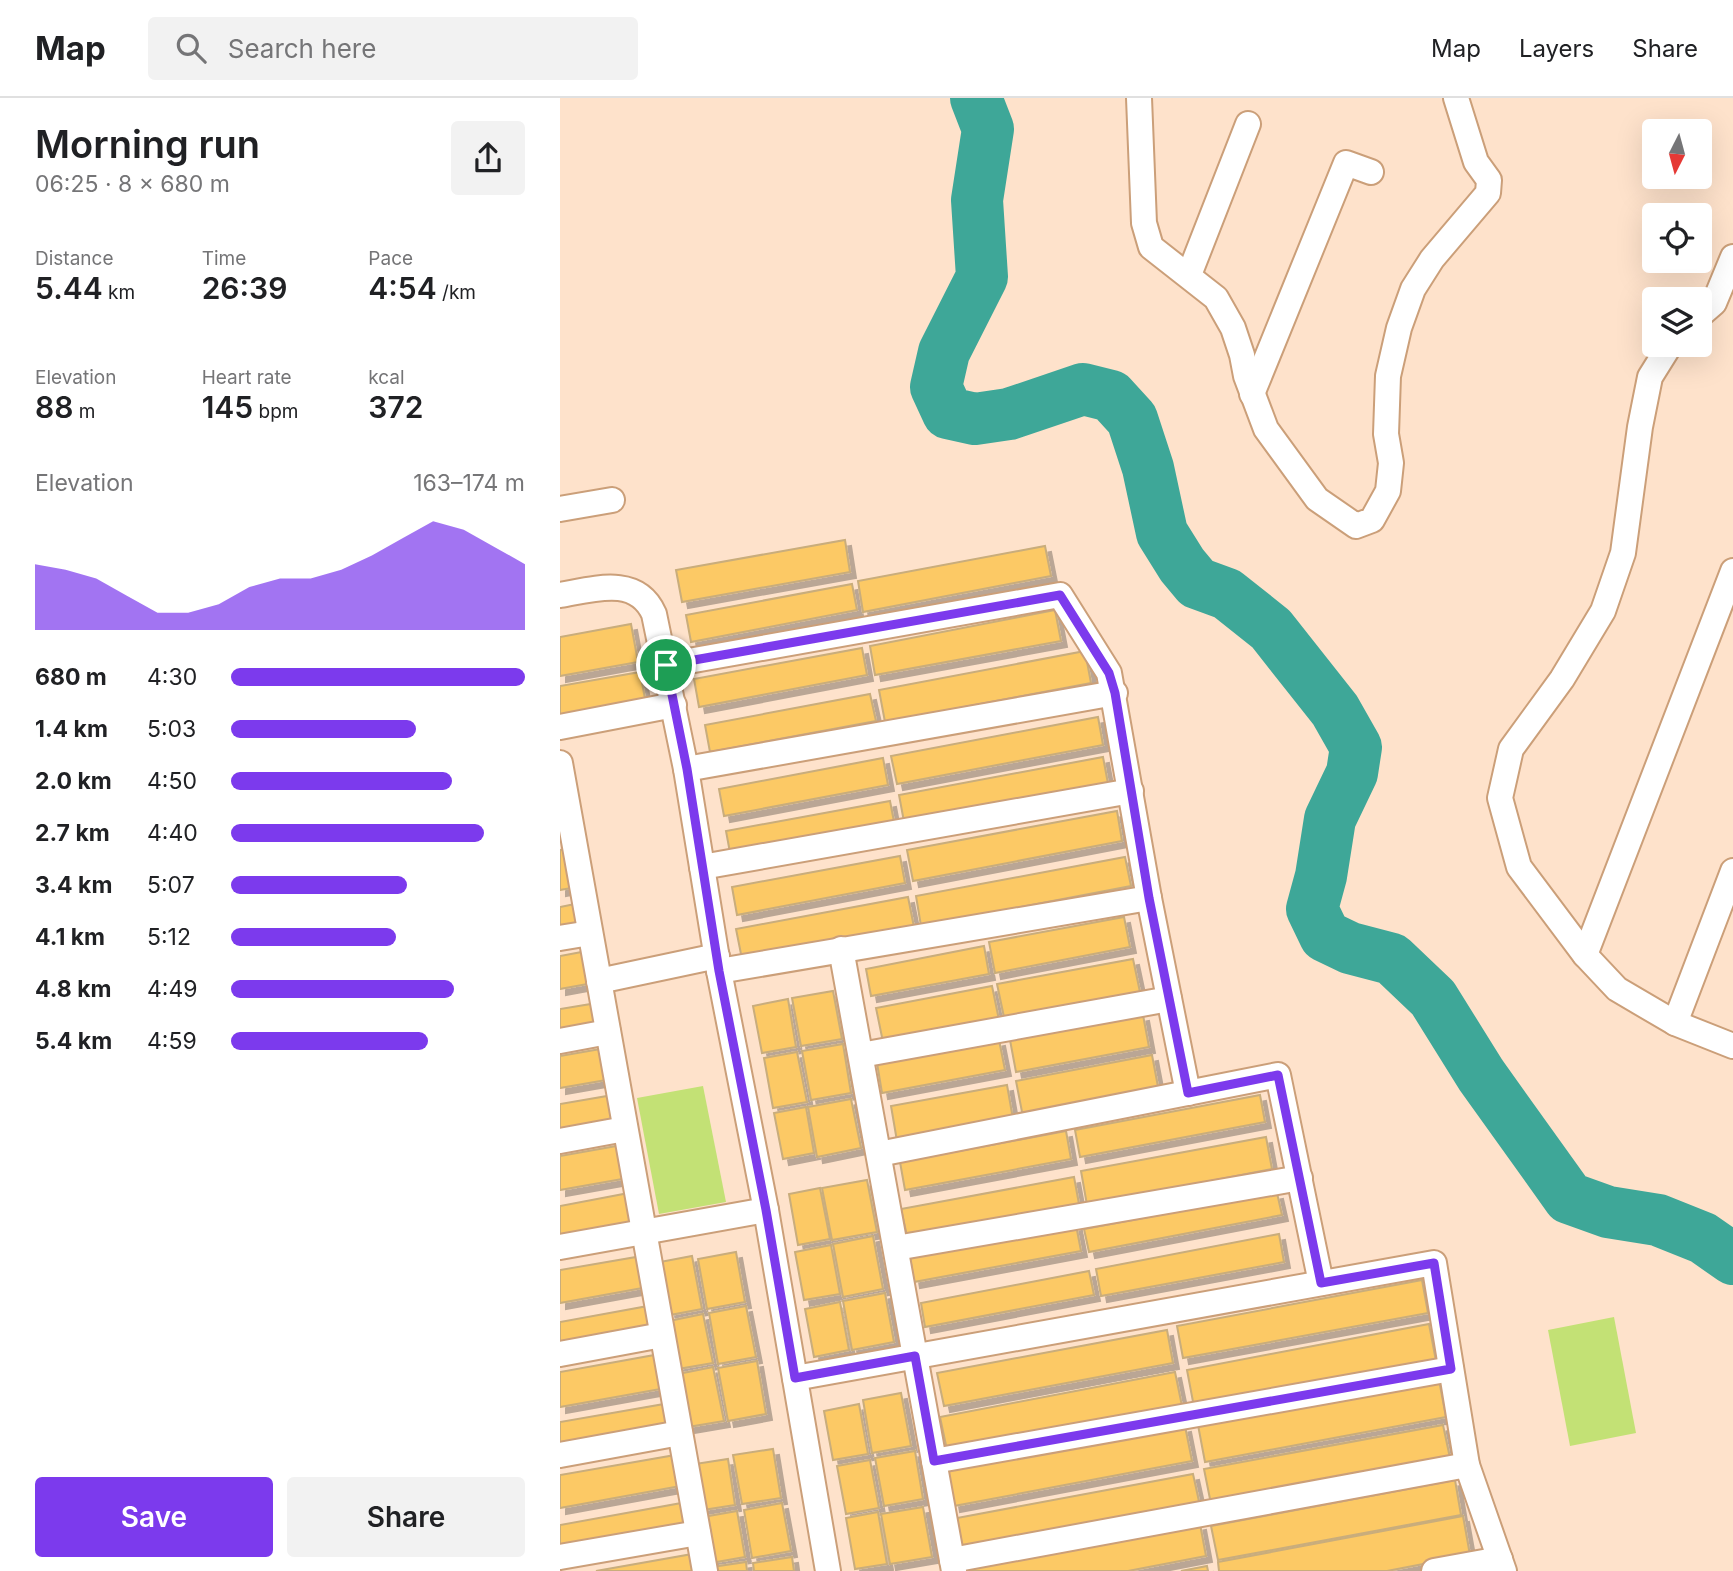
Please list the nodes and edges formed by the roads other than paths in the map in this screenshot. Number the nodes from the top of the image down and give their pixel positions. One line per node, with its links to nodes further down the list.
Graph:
1 (1139, 98): 6 (street)
2 (1456, 98): 9 (street)
3 (1248, 124): 6 (street)
4 (1371, 172): 9 (street)
5 (1733, 257): 7 (street)
6 (1189, 275): 9 (street)
7 (1715, 310)
8 (1662, 357): 28 (street)
9 (1252, 394)
10 (612, 500): 11 (street)
11 (560, 509)
12 (1733, 571): 28 (street)
13 (560, 596): 14 (street)
14 (666, 665): 15 (street); 16 (street)
15 (1115, 693): 19 (street); 20 (street)
16 (674, 705): 17 (street); 19 (street)
17 (560, 727)
18 (560, 763): 21 (street)
19 (687, 769): 22 (street)
20 (1131, 791): 22 (street); 24 (street)
21 (567, 839): 25 (street)
22 (702, 867): 29 (street)
23 (1733, 871): 32 (street)
24 (1149, 898): 27 (street); 31 (street)
25 (590, 933): 26 (street); 30 (street)
26 (560, 938)
27 (841, 949): 29 (street); 36 (street)
28 (1585, 955): 32 (street)
29 (718, 964): 30 (street); 42 (street)
30 (599, 981): 33 (street)
31 (1169, 999): 36 (street); 37 (street)
32 (1675, 1023): 35 (street)
33 (608, 1032): 34 (street); 38 (street)
34 (560, 1041)
35 (1733, 1046)
36 (861, 1055): 40 (street)
37 (1188, 1093): 40 (street); 41 (street)
38 (625, 1129): 39 (street); 43 (street)
39 (560, 1140)
40 (879, 1154): 45 (street)
41 (1300, 1178): 45 (street); 46 (street)
42 (766, 1210): 43 (street); 51 (street)
43 (643, 1232): 44 (street); 47 (street)
44 (560, 1247)
45 (895, 1248): 49 (street)
46 (1321, 1283): 49 (street); 50 (street)
47 (663, 1335): 48 (street); 52 (street)
48 (560, 1353)
49 (915, 1356): 51 (street); 54 (street)
50 (1451, 1369): 54 (street); 55 (street)
51 (795, 1378): 61 (street)
52 (680, 1433): 53 (street); 56 (street)
53 (560, 1455)
54 (934, 1461): 58 (street)
55 (1467, 1465): 58 (street); 59 (street)
56 (698, 1533): 57 (street); 60 (street)
57 (560, 1557)
58 (953, 1565)
59 (1502, 1565): 62 (street)
60 (705, 1571)
61 (828, 1571)
62 (1434, 1571)

